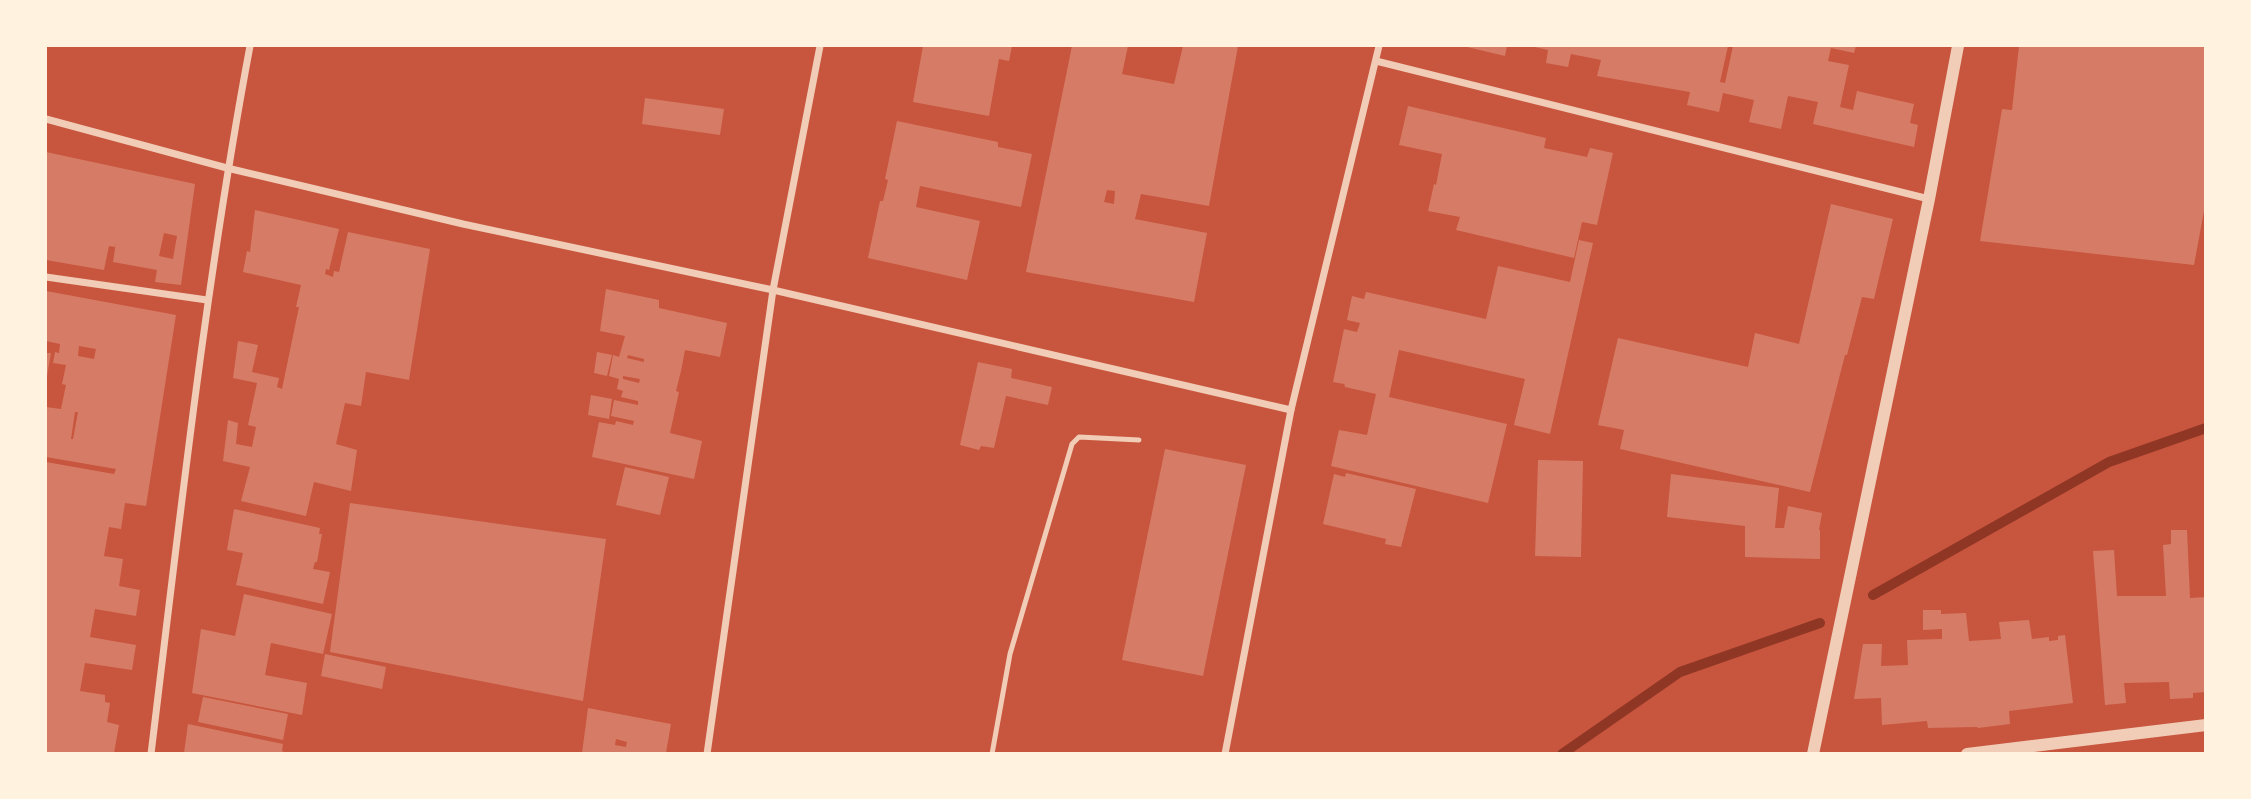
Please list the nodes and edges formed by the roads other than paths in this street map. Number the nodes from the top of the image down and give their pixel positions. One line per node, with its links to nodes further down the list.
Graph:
1 (250, 46): 7 (street)
2 (820, 46): 10 (street)
3 (1379, 46): 5 (street)
4 (1958, 46): 8 (street)
5 (1376, 61): 8 (street); 12 (street)
6 (46, 119): 7 (street)
7 (227, 168): 10 (street); 11 (street)
8 (1929, 199): 19 (street)
9 (46, 277): 11 (street)
10 (773, 290): 12 (street); 16 (street)
11 (207, 300): 15 (street)
12 (1291, 410): 18 (street)
13 (1139, 440): 17 (lane)
14 (2206, 725): 20 (street)
15 (151, 754)
16 (707, 754)
17 (992, 754)
18 (1224, 754)
19 (1813, 754)
20 (1967, 754)

